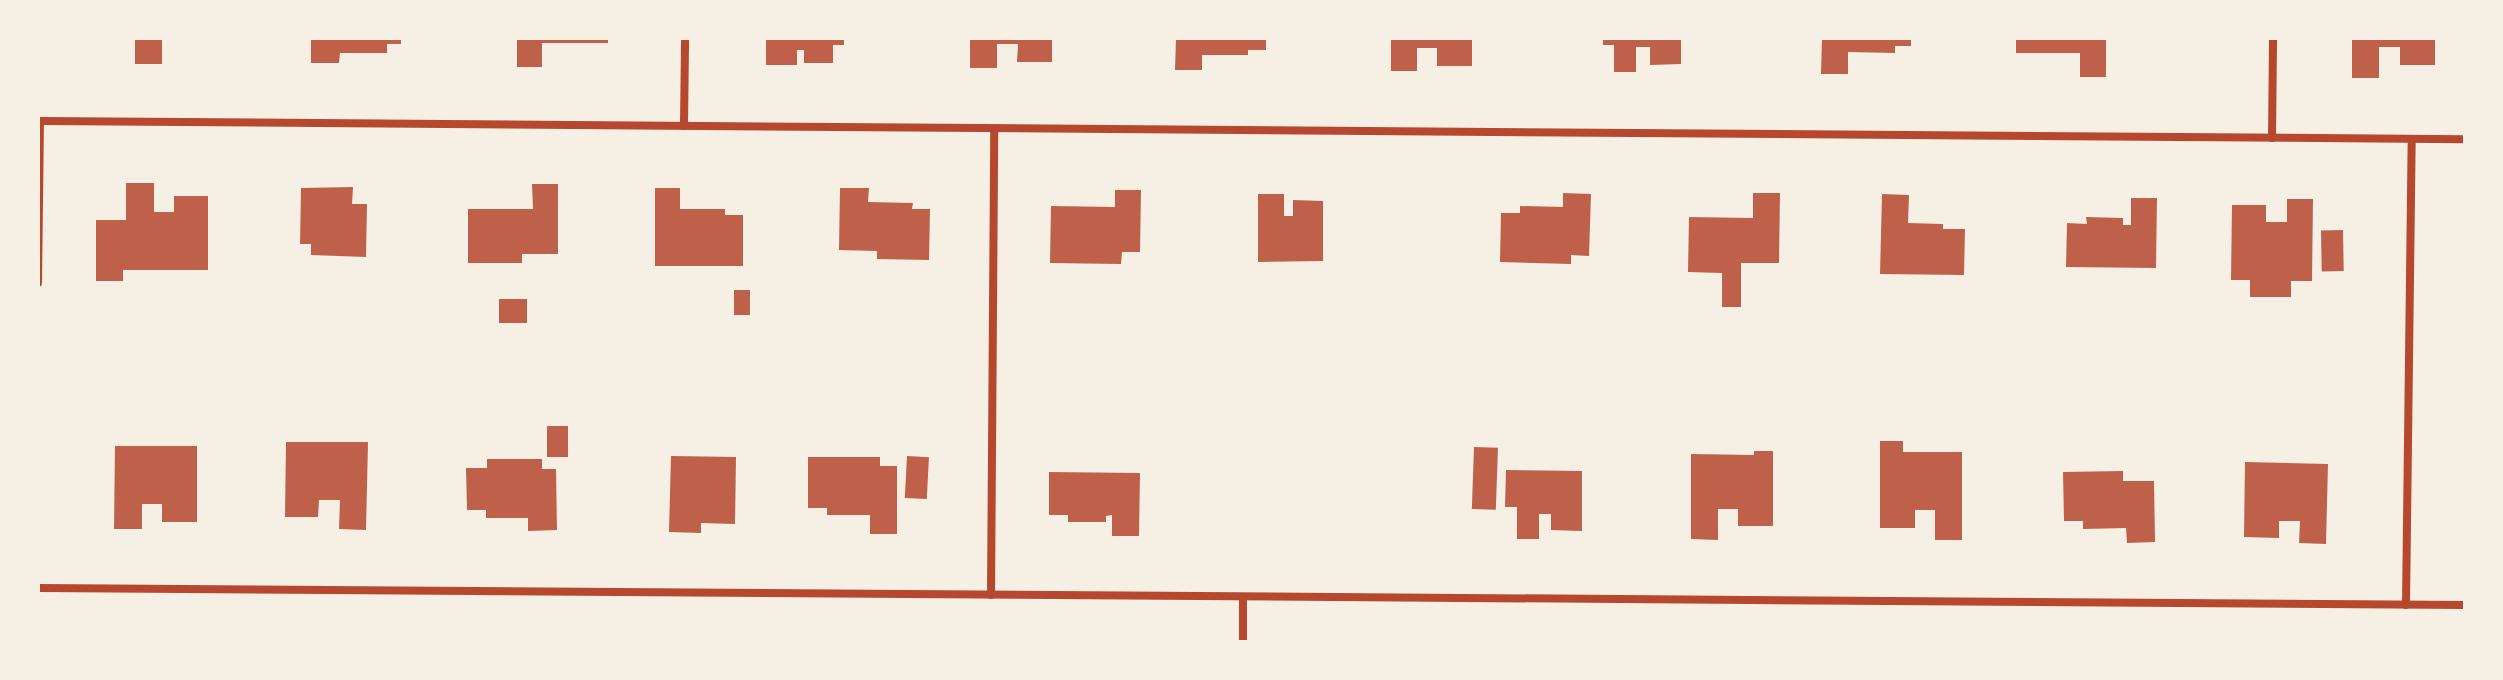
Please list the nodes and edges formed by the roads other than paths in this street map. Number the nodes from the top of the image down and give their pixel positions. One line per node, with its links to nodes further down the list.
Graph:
1 (685, 38): 4 (street)
2 (2273, 38): 6 (street)
3 (40, 121): 4 (street); 9 (street)
4 (684, 126): 5 (street)
5 (994, 129): 6 (street); 11 (street)
6 (2272, 138): 7 (street)
7 (2412, 139): 8 (street); 13 (street)
8 (2465, 139)
9 (38, 283)
10 (38, 588): 11 (street)
11 (991, 595): 12 (street)
12 (1243, 597): 13 (street); 15 (street)
13 (2406, 605): 14 (street)
14 (2465, 605)
15 (1243, 642)

